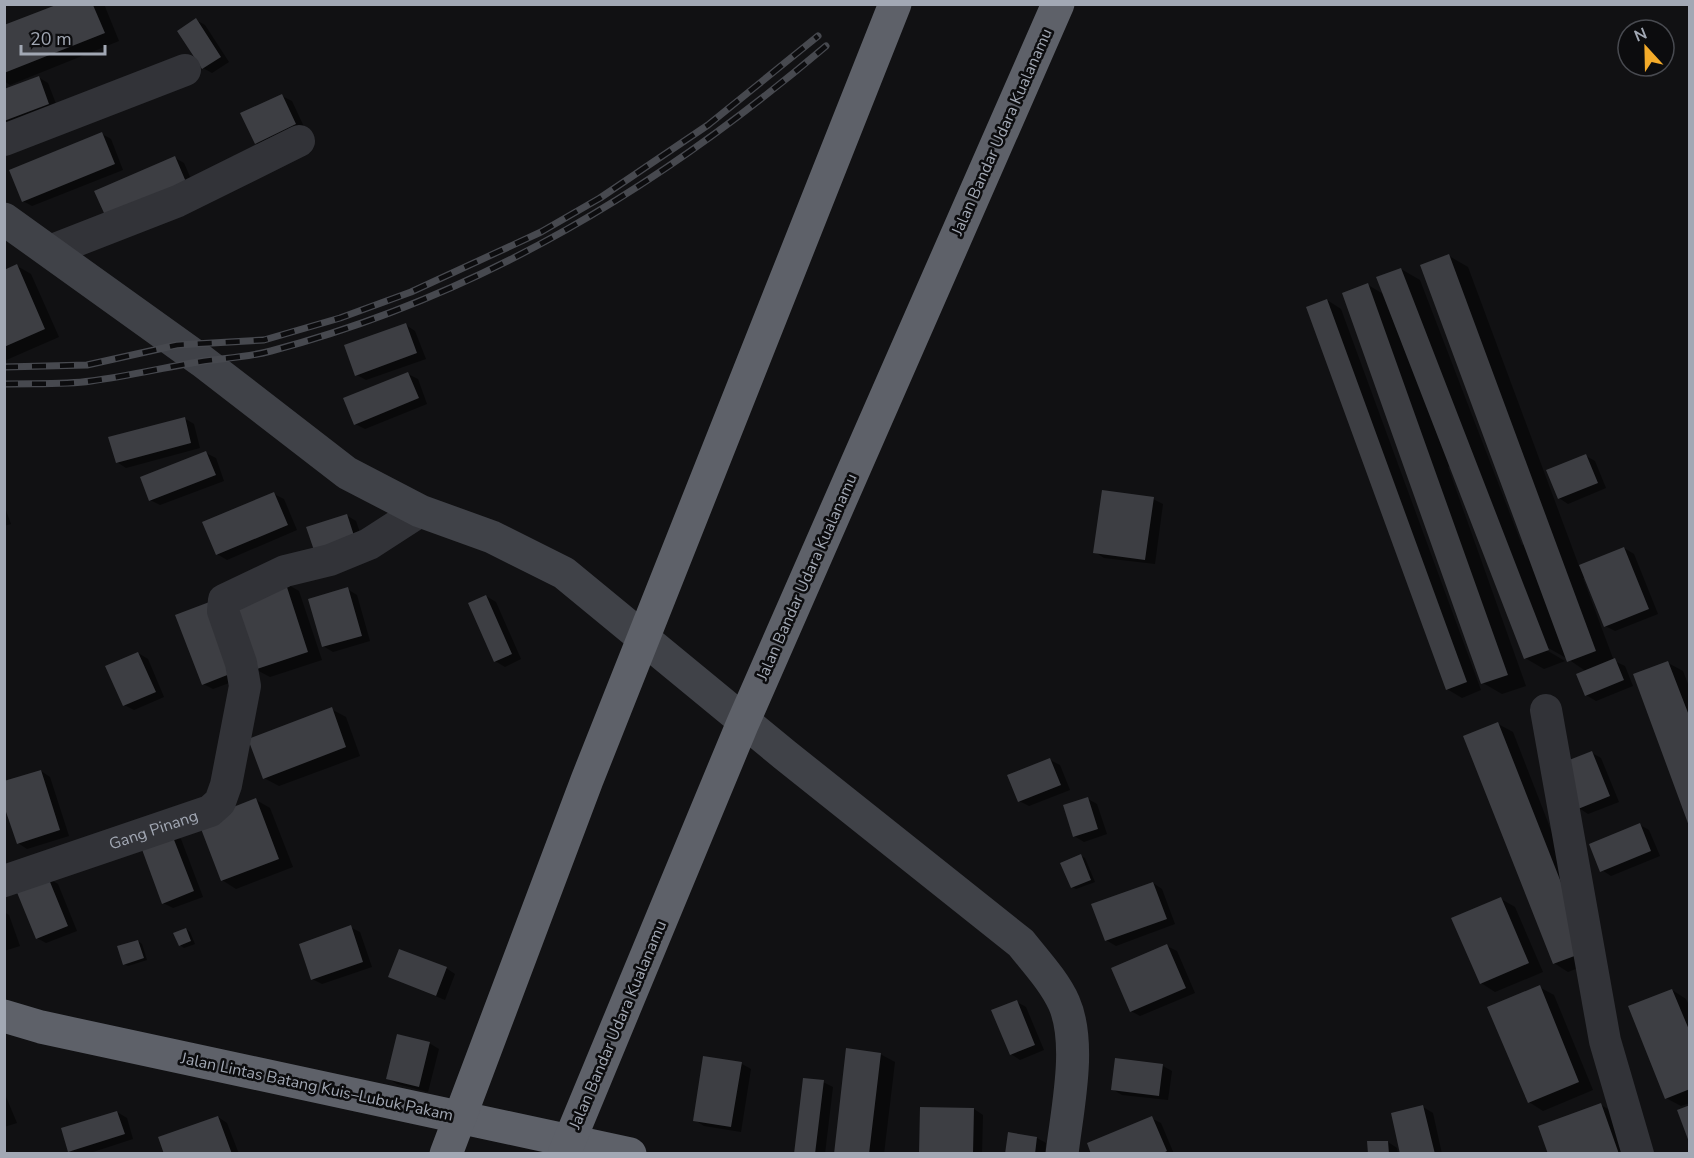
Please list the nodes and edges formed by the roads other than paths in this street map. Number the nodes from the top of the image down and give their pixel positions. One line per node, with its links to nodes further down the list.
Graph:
1 (895, 4): 12 (highway, bridge)
2 (1058, 4): 13 (highway, Jalan Bandar Udara Kualanamu, bridge)
3 (185, 70): 4 (street)
4 (4, 140)
5 (299, 141): 7 (street)
6 (4, 219): 7 (main road)
7 (50, 251): 8 (main road)
8 (420, 510): 10 (street, Gang Pinang); 15 (main road)
9 (1545, 710): 16 (street)
10 (4, 881)
11 (4, 1016): 14 (highway, Jalan Lintas Batang Kuis–Lubuk Pakam)
12 (446, 1154)
13 (564, 1154)
14 (630, 1154)
15 (1062, 1154)
16 (1638, 1154)

